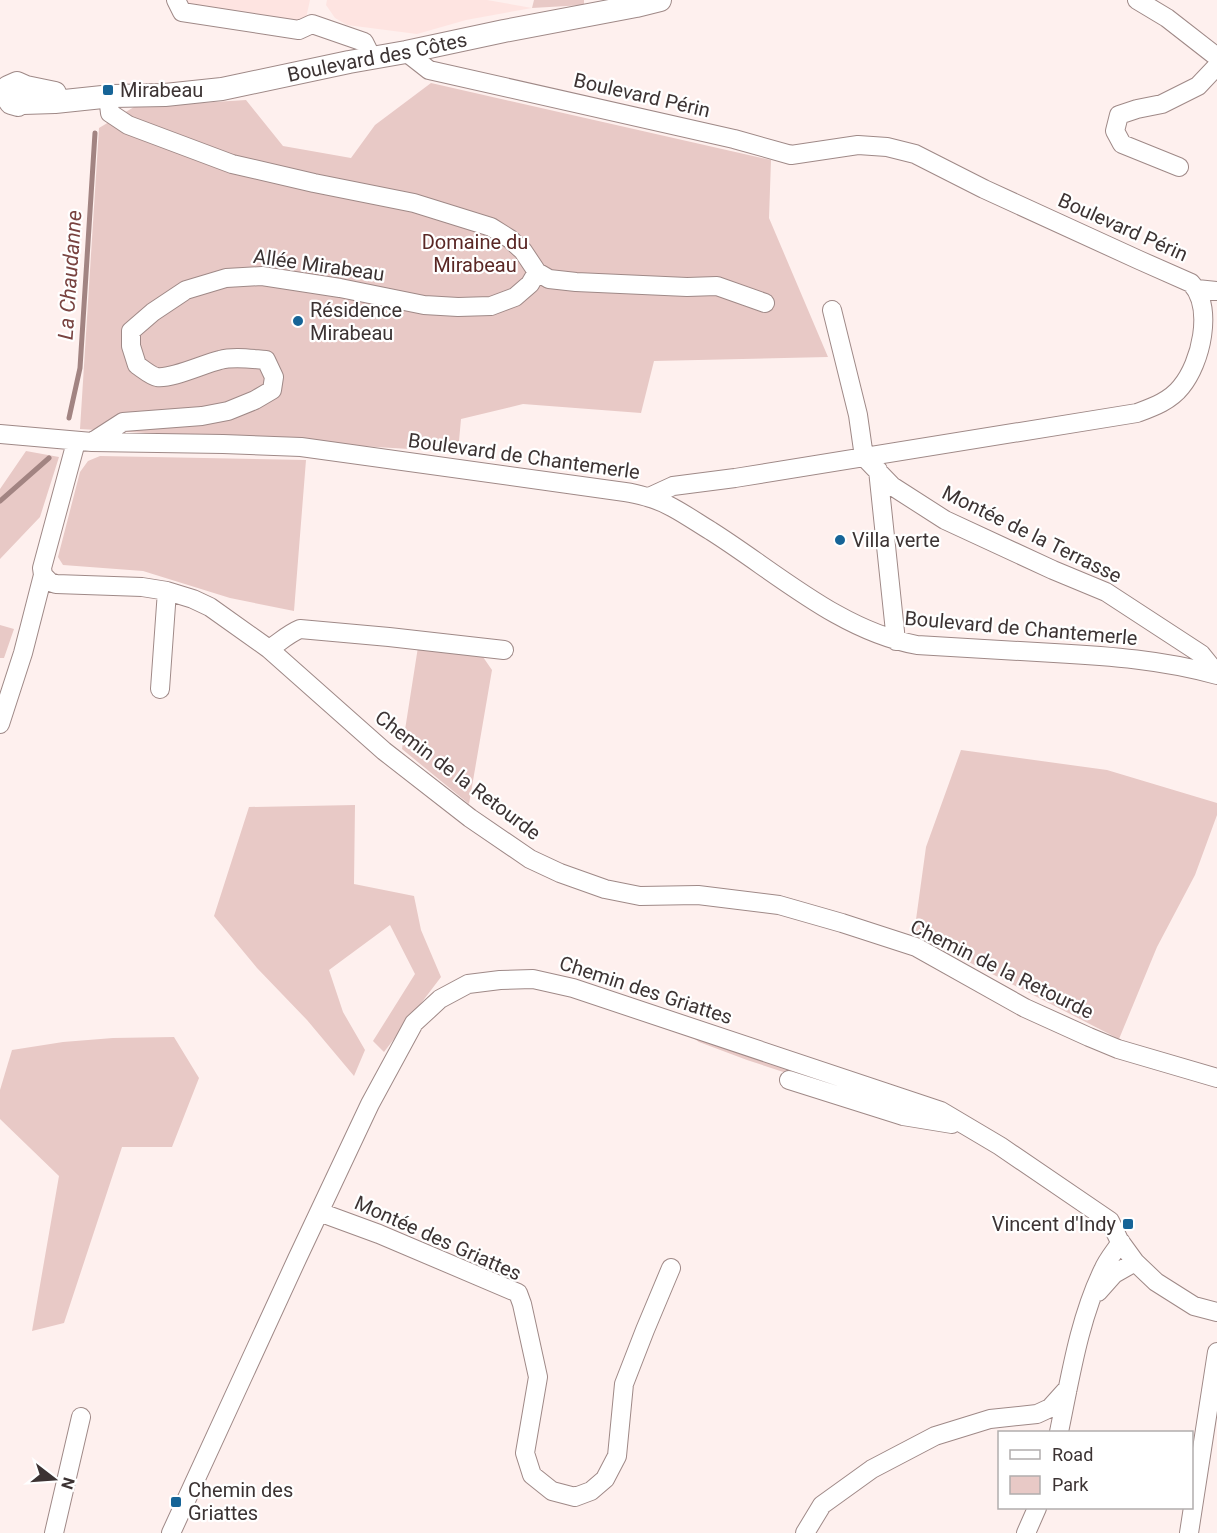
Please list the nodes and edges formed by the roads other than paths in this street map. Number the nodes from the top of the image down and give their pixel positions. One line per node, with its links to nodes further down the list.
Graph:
1 (176, 0): 7 (street)
2 (660, 0): 4 (main road, Boulevard des Côtes)
3 (1137, 0): 6 (street)
4 (596, 7): 5 (main road, Boulevard des Côtes)
5 (406, 52): 7 (main road, Boulevard des Côtes); 13 (street, Boulevard Périn)
6 (1217, 57)
7 (372, 58): 10 (main road, Boulevard des Côtes)
8 (1217, 66): 11 (street)
9 (11, 91): 10 (main road, Boulevard des Côtes)
10 (100, 97): 12 (street)
11 (1179, 167)
12 (537, 272): 15 (street); 18 (street, Allée Mirabeau)
13 (1197, 289): 14 (street); 19 (street, Boulevard Périn)
14 (1217, 291)
15 (765, 303)
16 (832, 310): 19 (street)
17 (0, 434): 18 (street, Boulevard de Chantemerle)
18 (84, 442): 21 (street, Boulevard de Chantemerle); 22 (street)
19 (864, 457): 20 (street, Montée de la Terrasse); 21 (street, Boulevard Périn)
20 (878, 470): 24 (street); 27 (street, Montée de la Terrasse)
21 (649, 497): 24 (street, Boulevard de Chantemerle)
22 (53, 576): 23 (street, Chemin de la Retourde); 29 (street)
23 (167, 591): 25 (street, Chemin de la Retourde); 28 (street)
24 (896, 641): 27 (street, Boulevard de Chantemerle)
25 (277, 648): 26 (street); 30 (street, Chemin de la Retourde)
26 (504, 650)
27 (1217, 675)
28 (160, 688)
29 (0, 724)
30 (1217, 1078)
31 (789, 1080): 32 (street)
32 (966, 1126): 33 (street, Chemin des Griattes); 34 (street, Chemin des Griattes)
33 (319, 1212): 36 (street, Montée des Griattes); 49 (street, Chemin des Griattes)
34 (1121, 1242): 35 (street, Chemin des Griattes); 37 (street)
35 (1135, 1262): 37 (street); 38 (street, Chemin des Griattes)
36 (671, 1268)
37 (1091, 1299): 40 (street)
38 (1217, 1312)
39 (1217, 1352): 45 (street)
40 (1068, 1388): 41 (street); 44 (street)
41 (1037, 1414): 43 (street); 50 (street)
42 (81, 1417): 48 (street)
43 (1053, 1431)
44 (1059, 1431)
45 (1193, 1507)
46 (1037, 1509): 51 (street)
47 (1193, 1509): 52 (street)
48 (54, 1533)
49 (171, 1533)
50 (805, 1533)
51 (1026, 1533)
52 (1189, 1533)

